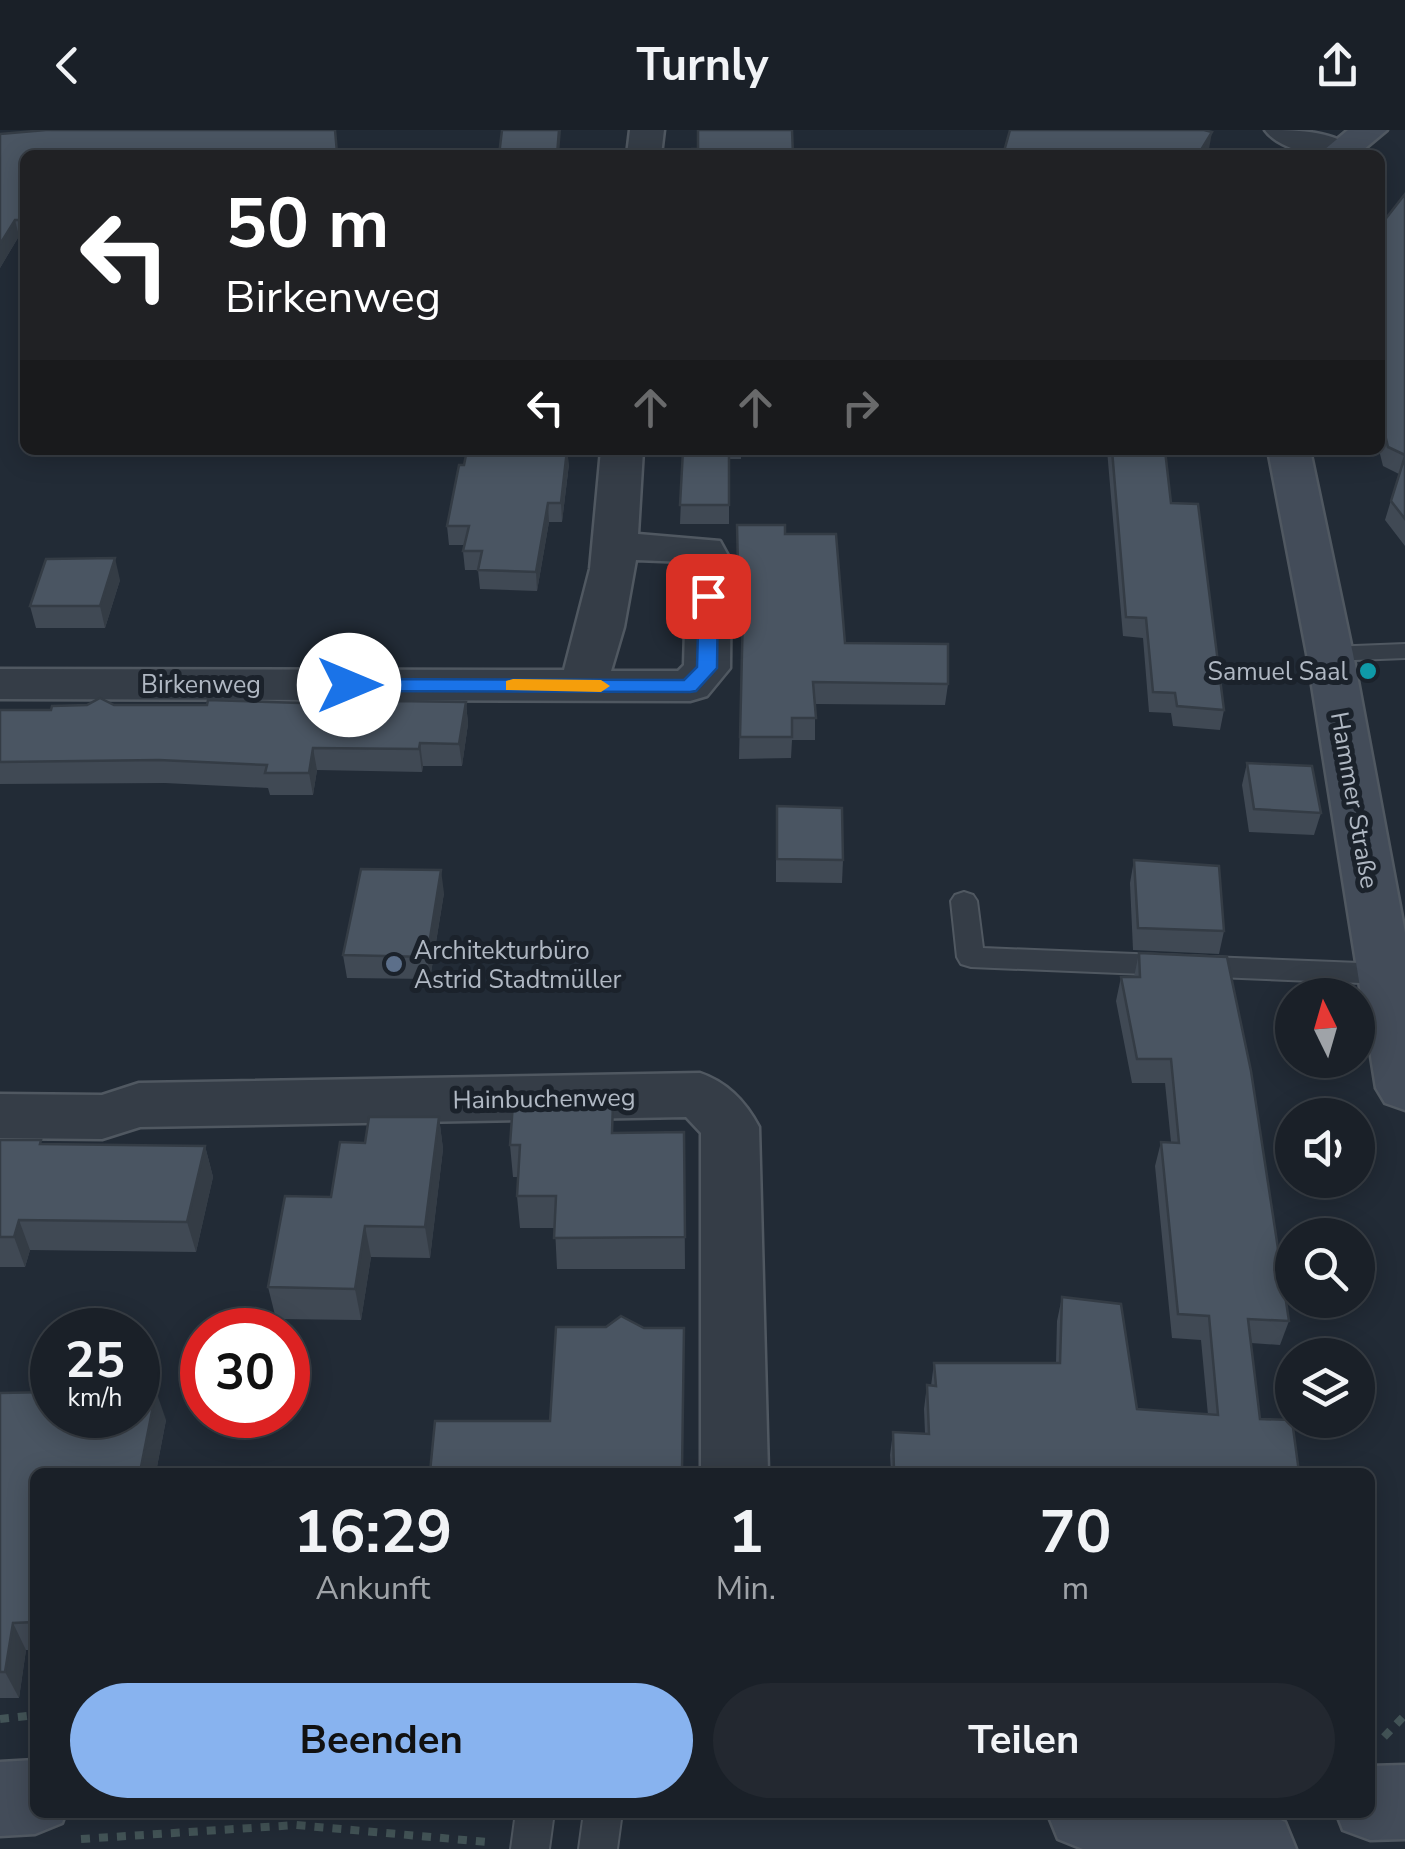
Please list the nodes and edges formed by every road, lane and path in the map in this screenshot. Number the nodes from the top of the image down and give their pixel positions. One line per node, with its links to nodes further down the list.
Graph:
1 (1282, 130): 3 (street)
2 (1370, 130): 4 (main road)
3 (1330, 150)
4 (1341, 150)
5 (622, 455): 7 (street)
6 (1290, 455): 9 (main road, Hammer Straße)
7 (619, 546): 11 (street); 11 (street, Birkenweg)
8 (1405, 651): 9 (lane)
9 (1330, 654): 13 (main road, Hammer Straße)
10 (0, 684): 11 (street, Birkenweg)
11 (582, 686)
12 (964, 901): 13 (lane)
13 (1385, 974): 14 (main road, Hammer Straße)
14 (1405, 1088)
15 (0, 1116): 16 (street, Hainbuchenweg)
16 (735, 1468)
17 (1405, 1715): 20 (path)
18 (30, 1716): 19 (path)
19 (0, 1719)
20 (1375, 1743)
21 (0, 1799): 24 (main road)
22 (1405, 1802): 23 (main road)
23 (1375, 1803)
24 (30, 1812)
25 (602, 1818): 29 (lane)
26 (1159, 1818): 30 (main road)
27 (47, 1819): 28 (path)
28 (532, 1836)
29 (598, 1849)
30 (1258, 1849)

